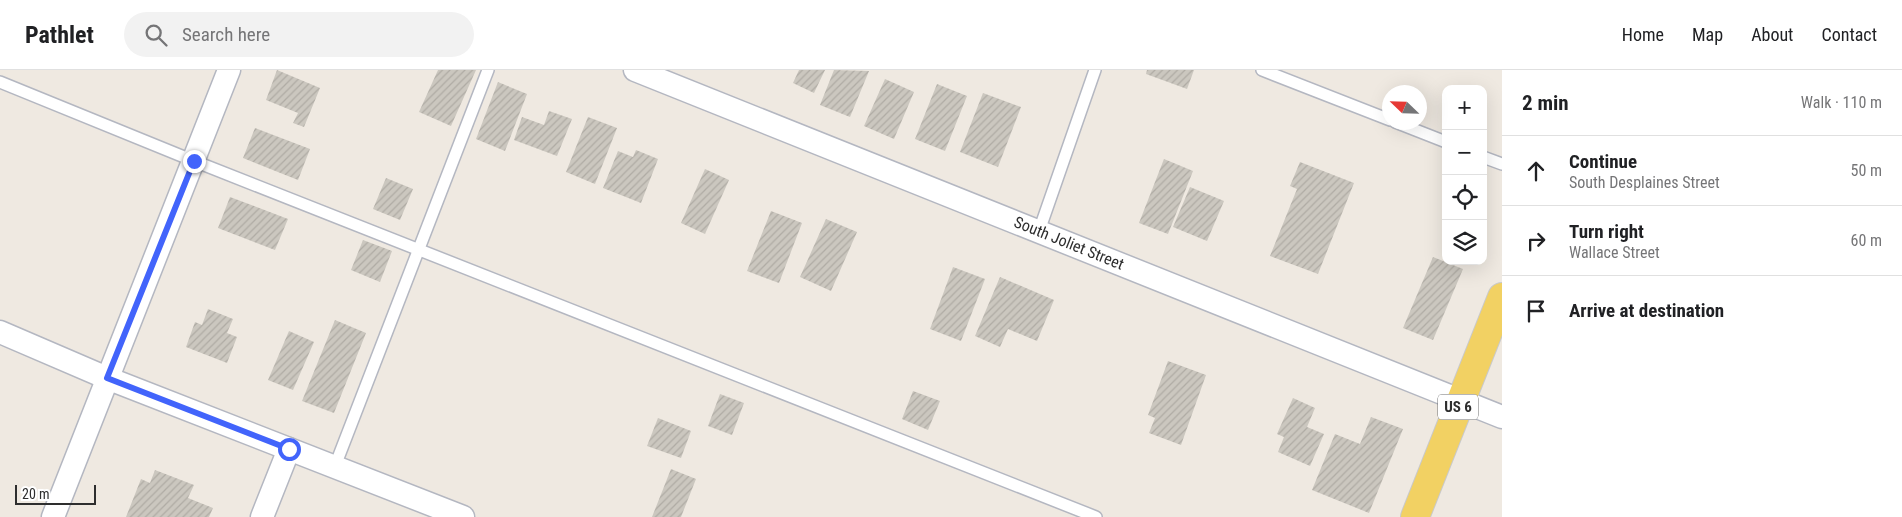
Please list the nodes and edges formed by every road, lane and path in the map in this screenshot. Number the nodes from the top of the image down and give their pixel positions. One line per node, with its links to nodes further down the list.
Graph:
1 (229, 70): 11 (street)
2 (488, 70): 14 (lane)
3 (635, 70): 13 (street, South Joliet Street)
4 (1095, 70): 13 (lane)
5 (1262, 70): 7 (lane)
6 (0, 82): 11 (lane)
7 (1382, 117)
8 (1416, 130): 9 (lane)
9 (1442, 140)
10 (1487, 158): 12 (lane)
11 (194, 161): 14 (lane); 17 (street)
12 (1502, 164)
13 (1039, 231): 18 (street, South Joliet Street)
14 (418, 249): 21 (lane); 25 (lane)
15 (1502, 297): 18 (main road, US 6)
16 (0, 332): 17 (street)
17 (107, 378): 20 (street); 22 (street)
18 (1461, 400): 19 (street, South Joliet Street); 26 (main road, US 6)
19 (1502, 417)
20 (289, 449): 21 (street); 23 (street)
21 (335, 466): 24 (street)
22 (53, 517)
23 (262, 517)
24 (463, 517)
25 (1096, 517)
26 (1415, 517)

